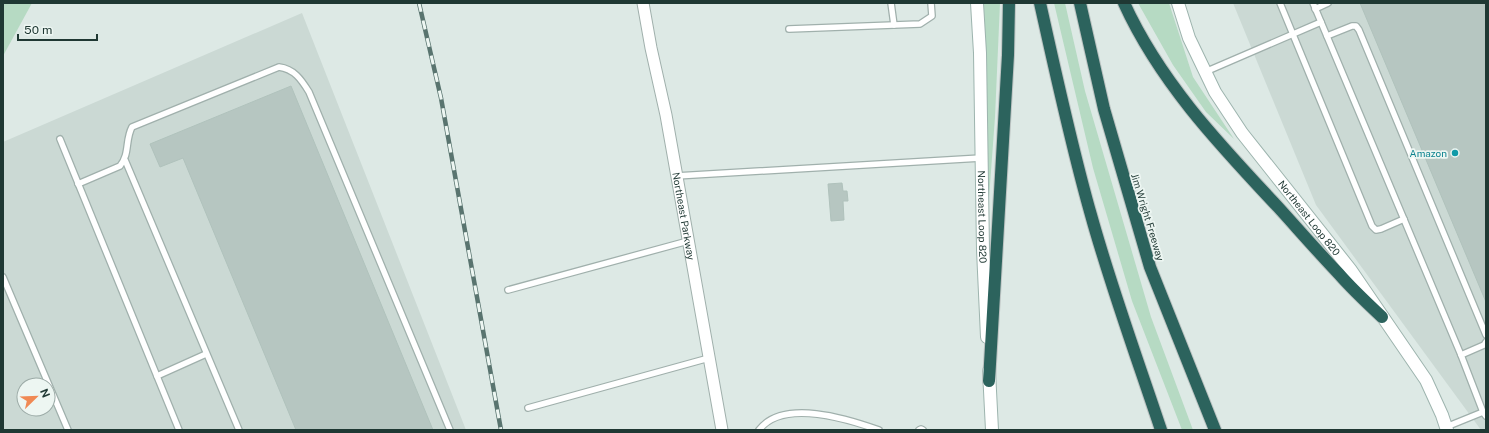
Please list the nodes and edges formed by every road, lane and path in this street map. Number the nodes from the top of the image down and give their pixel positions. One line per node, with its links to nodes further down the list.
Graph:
1 (643, 3): 22 (street, Northeast Parkway)
2 (891, 3): 14 (lane)
3 (931, 3): 14 (lane)
4 (977, 3): 20 (main road, Northeast Loop 820)
5 (1009, 3): 35 (highway)
6 (1040, 3): 49 (highway)
7 (1080, 3): 50 (highway, Jim Wright Freeway)
8 (1124, 3): 28 (highway)
9 (1178, 3): 18 (main road, Northeast Loop 820)
10 (1280, 3): 16 (lane)
11 (1328, 3): 12 (lane)
12 (1314, 6): 13 (lane)
13 (1321, 22): 16 (lane); 17 (lane)
14 (894, 25): 15 (lane)
15 (789, 30)
16 (1293, 34): 18 (lane); 24 (lane)
17 (1327, 36): 24 (lane); 29 (lane)
18 (1204, 72): 28 (main road, Northeast Loop 820)
19 (60, 139): 23 (lane)
20 (982, 158): 22 (lane); 35 (main road, Northeast Loop 820)
21 (125, 160): 23 (lane); 31 (lane); 42 (lane)
22 (676, 176): 25 (street, Northeast Parkway)
23 (78, 184): 34 (lane)
24 (1404, 219): 32 (lane)
25 (688, 241): 27 (lane); 33 (street, Northeast Parkway)
26 (3, 276): 39 (lane)
27 (508, 290)
28 (1382, 317): 38 (main road, Northeast Loop 820)
29 (1486, 335)
30 (1486, 342): 32 (lane)
31 (206, 354): 34 (lane); 41 (lane)
32 (1461, 355): 37 (lane)
33 (709, 358): 36 (lane); 43 (street, Northeast Parkway)
34 (157, 376): 40 (lane)
35 (989, 381): 48 (main road, Northeast Loop 820)
36 (528, 408)
37 (1484, 414): 38 (lane)
38 (1447, 428)
39 (68, 430)
40 (179, 430)
41 (239, 430)
42 (450, 430)
43 (722, 430)
44 (759, 430): 45 (lane)
45 (879, 430)
46 (919, 430): 47 (lane)
47 (923, 430)
48 (992, 430)
49 (1161, 430)
50 (1215, 430)

